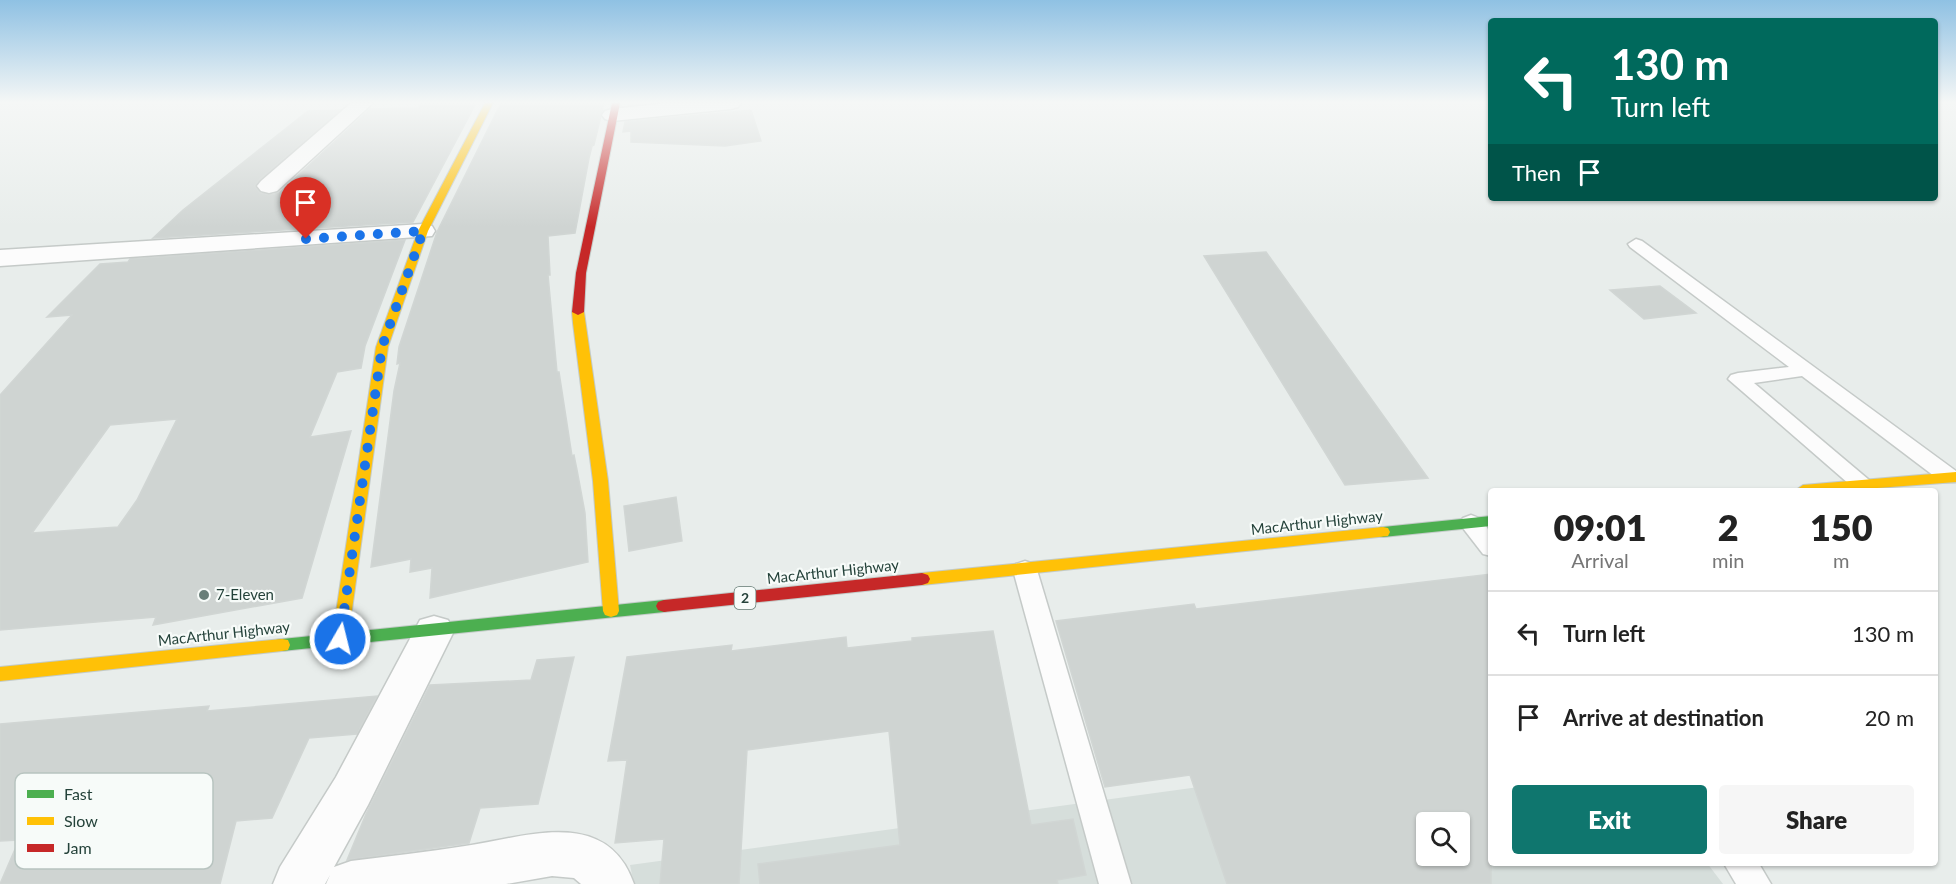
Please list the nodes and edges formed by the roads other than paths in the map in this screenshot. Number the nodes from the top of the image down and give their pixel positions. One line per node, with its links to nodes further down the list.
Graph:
1 (317, 144): 4 (street)
2 (468, 144): 5 (main road)
3 (607, 144): 15 (main road)
4 (269, 186)
5 (423, 231): 7 (street); 17 (main road)
6 (1636, 244): 8 (lane)
7 (0, 258)
8 (1806, 370): 9 (lane); 10 (lane)
9 (1953, 477): 10 (main road)
10 (1864, 485): 11 (main road)
11 (1827, 488)
12 (1481, 522): 13 (lane); 14 (main road, MacArthur Highway / 2)
13 (1488, 540)
14 (1025, 570): 15 (main road, MacArthur Highway / 2); 23 (lane)
15 (611, 611): 16 (main road, MacArthur Highway / 2)
16 (434, 631): 17 (main road, MacArthur Highway / 2); 20 (street)
17 (340, 639): 18 (main road, MacArthur Highway / 2)
18 (0, 674)
19 (1741, 866): 24 (lane)
20 (298, 884)
21 (351, 884): 22 (street)
22 (609, 884)
23 (1115, 884)
24 (1755, 884)

